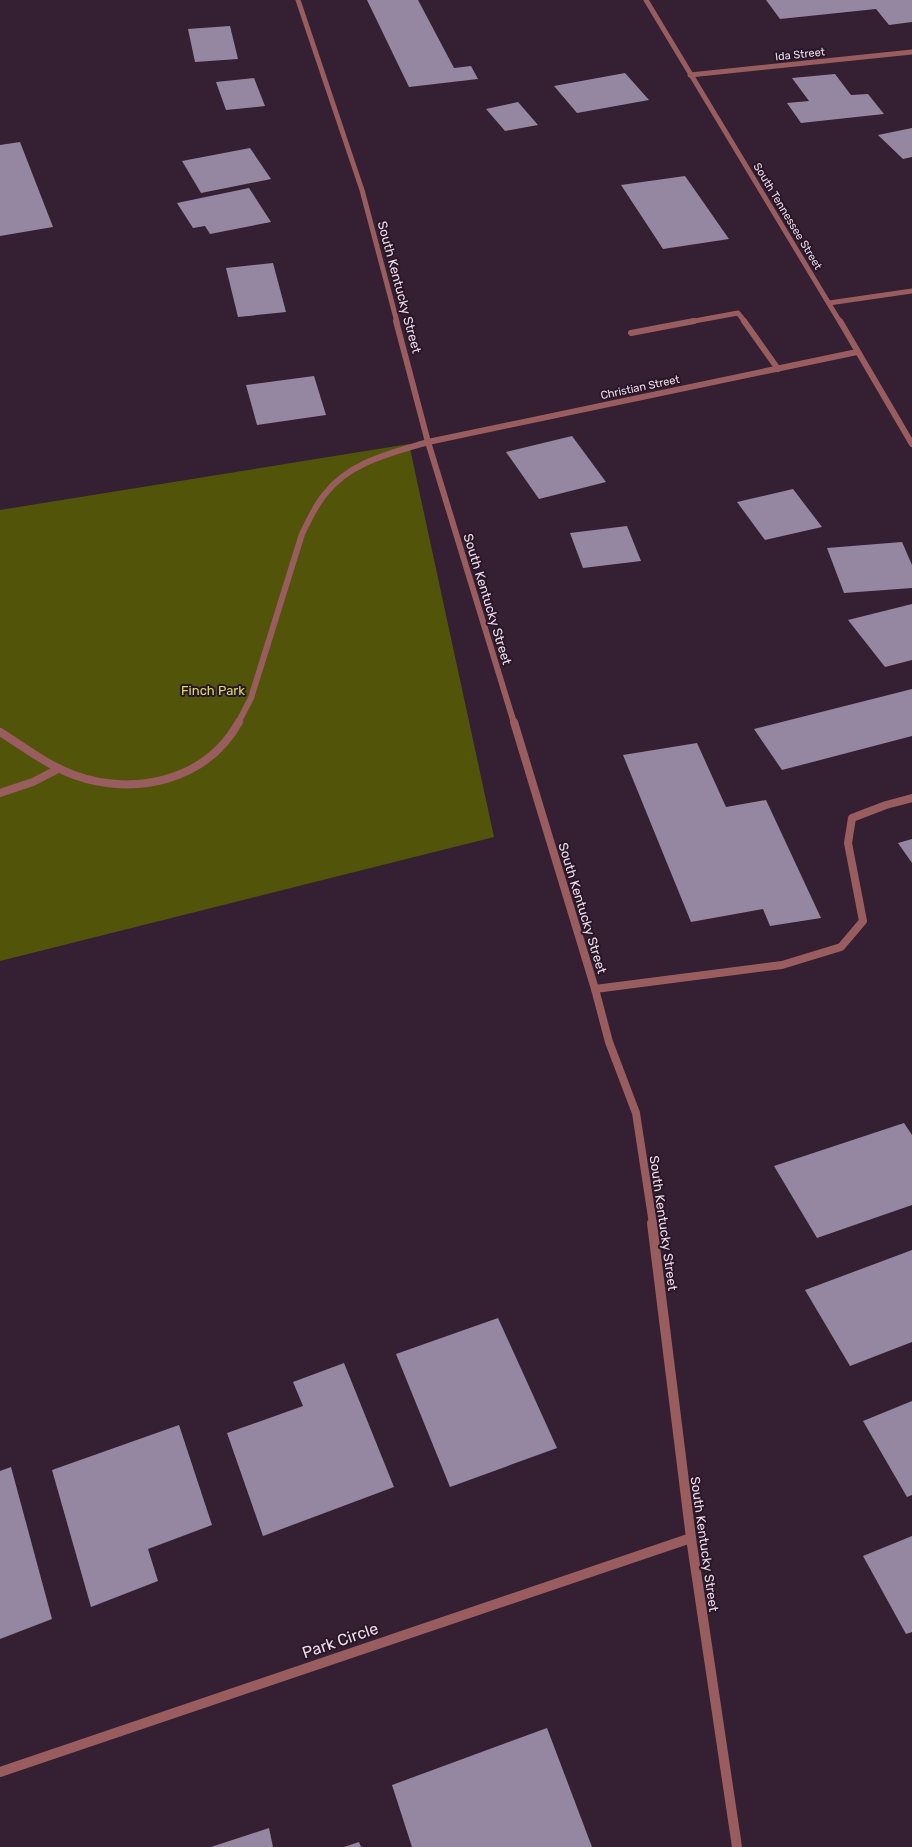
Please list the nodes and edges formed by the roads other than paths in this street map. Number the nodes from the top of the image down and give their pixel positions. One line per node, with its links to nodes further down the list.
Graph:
1 (298, 0): 10 (street, South Kentucky Street)
2 (646, 0): 4 (street, South Tennessee Street)
3 (912, 52): 4 (street, Ida Street)
4 (690, 75): 6 (street, South Tennessee Street)
5 (912, 291): 6 (street)
6 (829, 304): 8 (street, South Tennessee Street)
7 (631, 333): 9 (street)
8 (857, 352): 9 (street, Christian Street); 11 (street, South Tennessee Street)
9 (778, 369): 10 (street, Christian Street)
10 (428, 442): 13 (street, Christian Street); 16 (street, South Kentucky Street)
11 (912, 444)
12 (0, 732): 13 (street, Christian Street)
13 (58, 769): 14 (street)
14 (0, 792)
15 (912, 798): 16 (street)
16 (595, 989): 17 (street, South Kentucky Street)
17 (691, 1538): 18 (street, Park Circle); 19 (street, South Kentucky Street)
18 (0, 1772)
19 (737, 1847)

